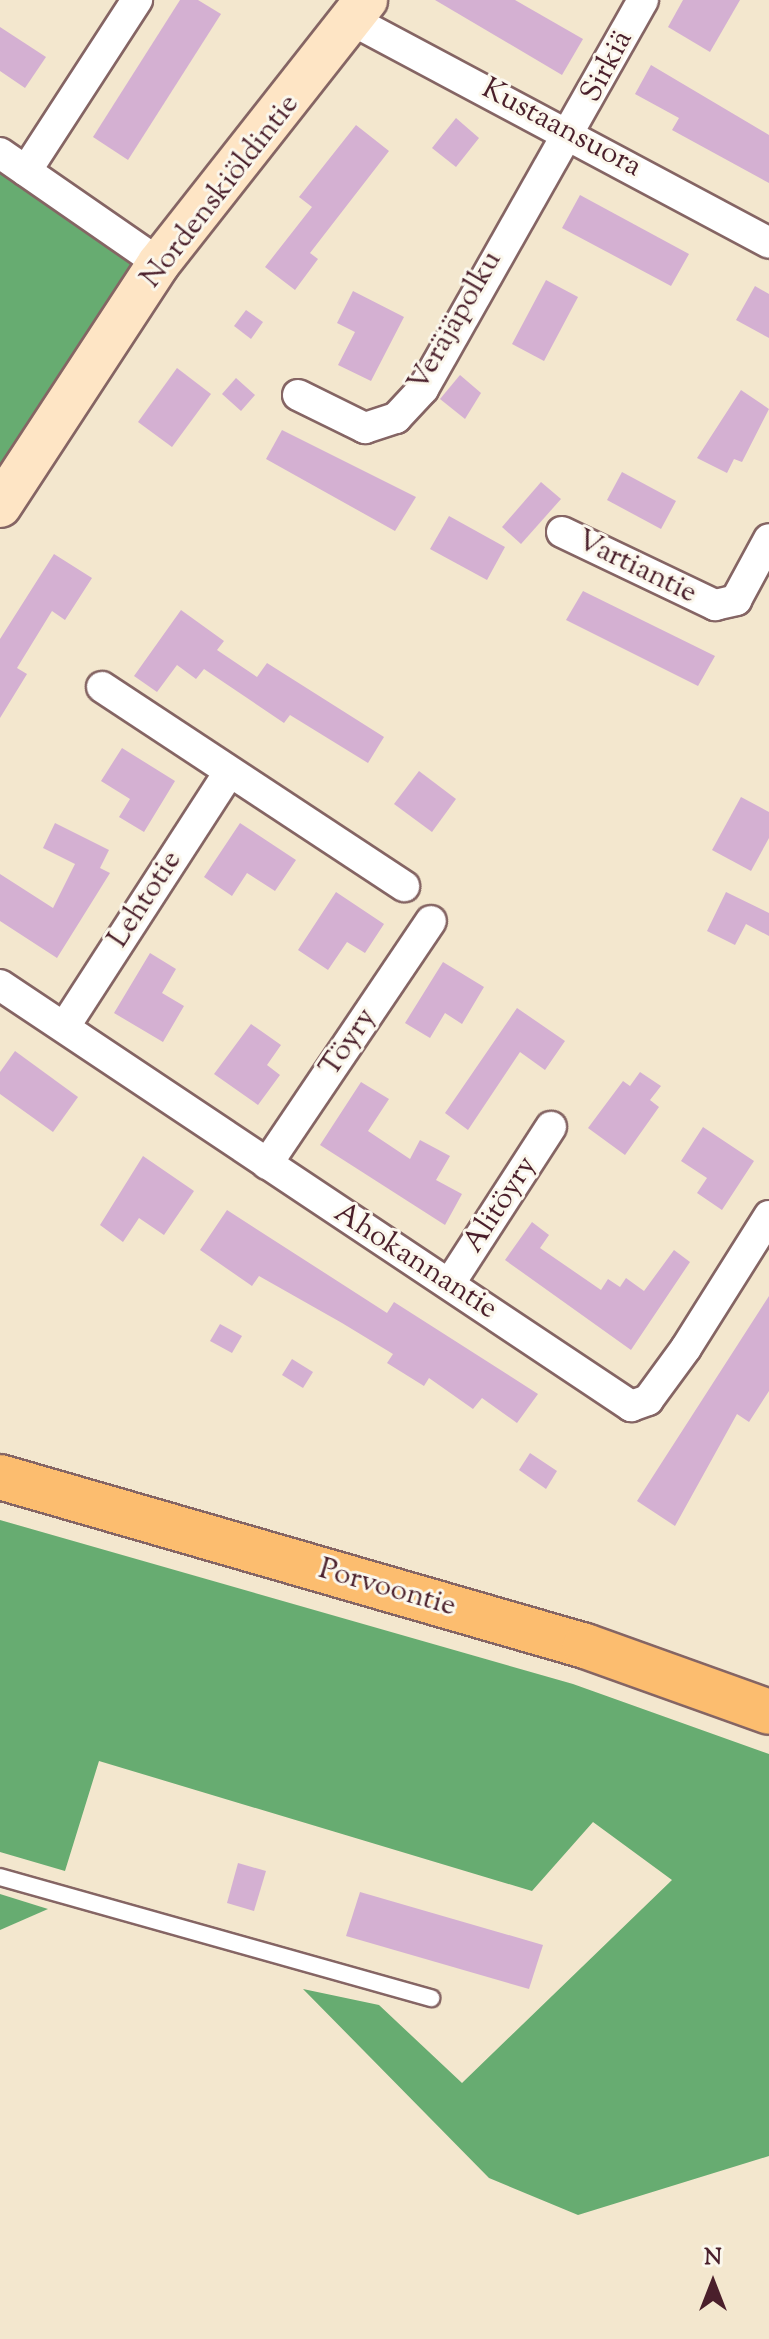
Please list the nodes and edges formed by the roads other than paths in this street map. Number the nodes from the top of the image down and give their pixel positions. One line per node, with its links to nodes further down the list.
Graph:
1 (137, 0): 6 (street)
2 (643, 0): 4 (street, Sirkiä)
3 (358, 10): 4 (street, Kustaansuora); 8 (main road, Nordenskiöldintie)
4 (572, 134): 7 (street, Kustaansuora); 9 (street, Veräjäpolku)
5 (0, 153): 6 (street)
6 (26, 171): 8 (street)
7 (769, 243)
8 (159, 263): 10 (main road, Nordenskiöldintie)
9 (298, 395)
10 (0, 506)
11 (562, 532): 12 (street, Vartiantie)
12 (769, 539)
13 (102, 687): 14 (street)
14 (228, 774): 15 (street); 18 (street, Lehtotie)
15 (404, 886)
16 (431, 921): 20 (street, Töyry)
17 (4, 997): 18 (street, Ahokannantie)
18 (65, 1026): 20 (street, Ahokannantie)
19 (551, 1127): 22 (street, Alitöyry)
20 (267, 1164): 22 (street, Ahokannantie)
21 (769, 1216): 22 (street, Ahokannantie)
22 (450, 1283)
23 (0, 1477): 24 (main road, Porvoontie)
24 (769, 1712)
25 (0, 1877): 26 (lane)
26 (431, 1998)

